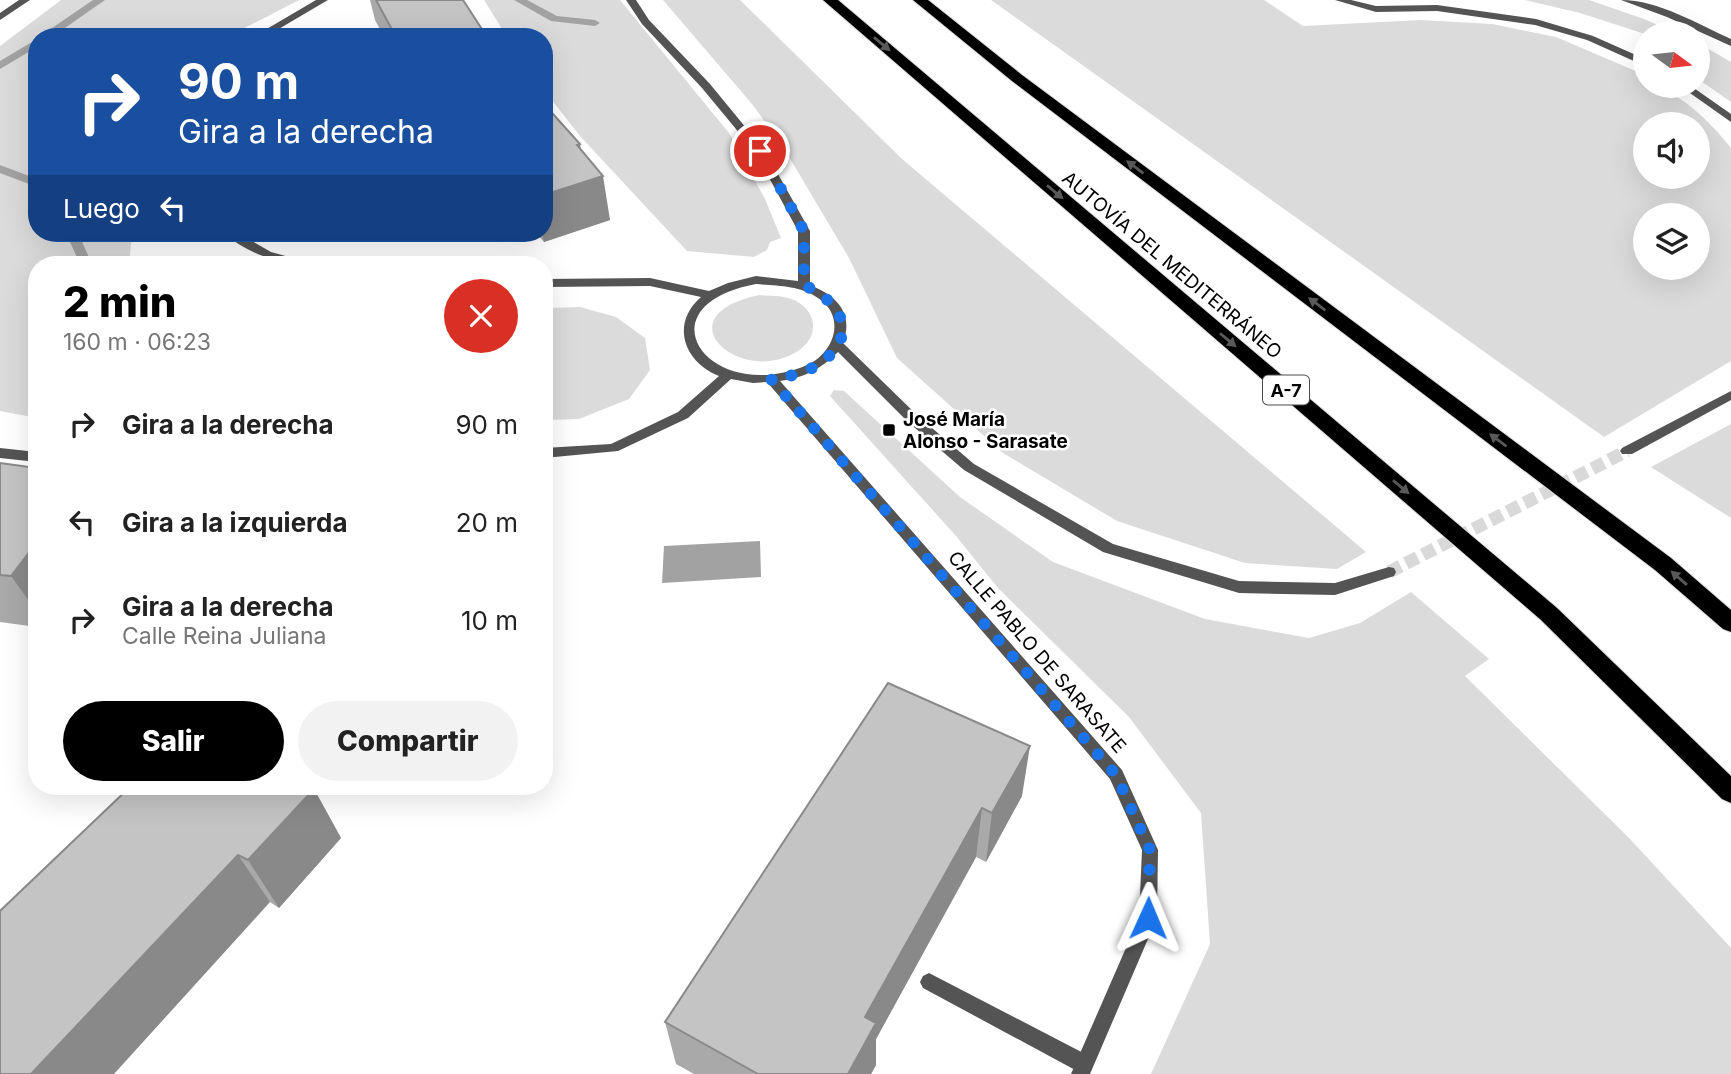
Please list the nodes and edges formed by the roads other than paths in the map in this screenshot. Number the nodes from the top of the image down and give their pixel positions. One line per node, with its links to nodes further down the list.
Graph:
1 (25, 0): 8 (street)
2 (323, 0): 9 (street)
3 (631, 0): 17 (street)
4 (830, 0): 29 (highway, AUTOVÍA DEL MEDITERRÁNEO / A-7, one-way to 29)
5 (920, 0): 28 (highway, one-way to 5)
6 (1340, 0): 11 (street)
7 (1626, 0): 10 (street)
8 (0, 17)
9 (274, 28)
10 (1731, 43)
11 (1633, 58)
12 (1702, 98): 13 (street)
13 (1731, 119)
14 (246, 242): 15 (street)
15 (274, 256)
16 (553, 283): 18 (street)
17 (804, 285): 18 (street); 19 (street)
18 (711, 295): 20 (street)
19 (838, 345): 21 (street); 27 (street)
20 (728, 375): 21 (street); 23 (street)
21 (771, 379): 31 (street, CALLE PABLO DE SARASATE)
22 (1731, 395): 24 (street)
23 (553, 452)
24 (1627, 452)
25 (0, 453): 26 (street)
26 (28, 456)
27 (1388, 572)
28 (1731, 623)
29 (1731, 792)
30 (929, 982): 31 (street)
31 (1082, 1069)

